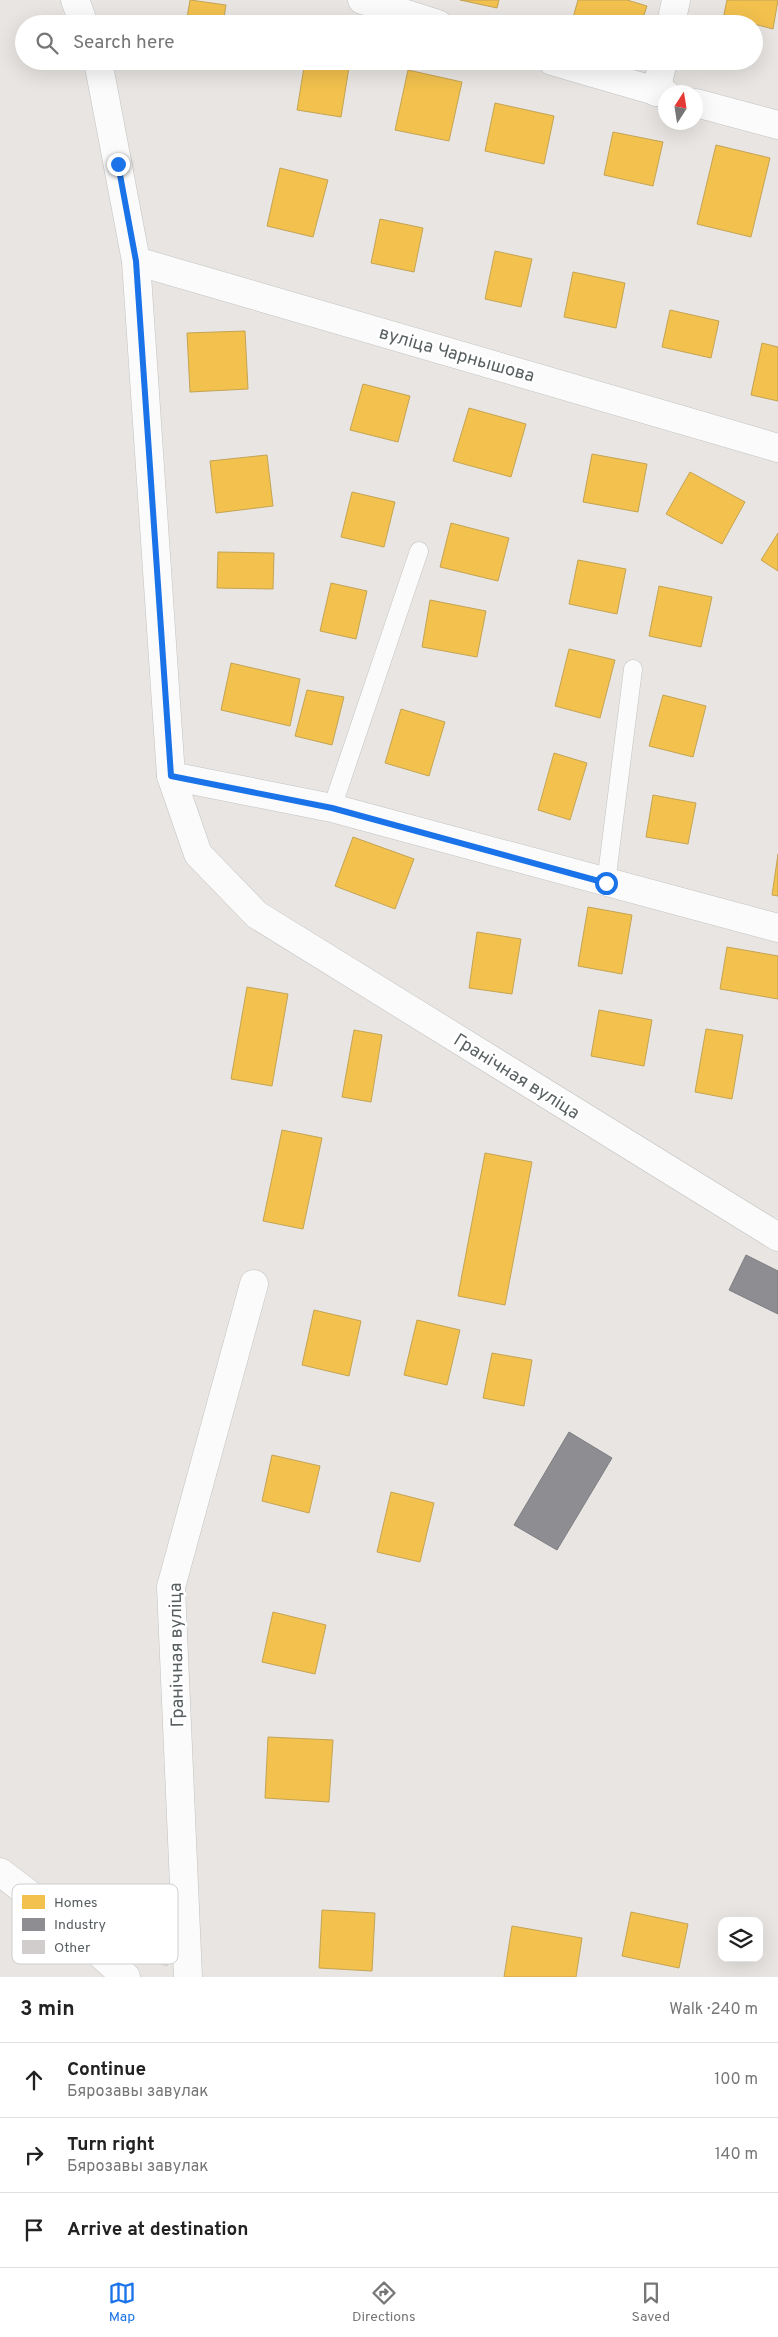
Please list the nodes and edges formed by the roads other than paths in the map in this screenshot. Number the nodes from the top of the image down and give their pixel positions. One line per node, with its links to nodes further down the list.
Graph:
1 (75, 0): 4 (street)
2 (362, 0): 5 (street)
3 (676, 0): 6 (street)
4 (81, 15)
5 (410, 15)
6 (673, 15)
7 (100, 70): 14 (street, Гранічная вуліца)
8 (583, 70): 11 (street)
9 (662, 70): 10 (street)
10 (662, 85)
11 (658, 92)
12 (703, 105): 13 (street)
13 (778, 125)
14 (136, 261): 15 (street, вуліца Чарнышова); 18 (street, Гранічная вуліца)
15 (778, 448)
16 (420, 551): 19 (lane)
17 (633, 669): 20 (lane)
18 (171, 776): 19 (street); 22 (street, Гранічная вуліца)
19 (332, 808): 20 (street)
20 (606, 883): 21 (street)
21 (778, 928)
22 (778, 1237)
23 (254, 1284): 28 (street, Гранічная вуліца)
24 (0, 1872): 25 (street)
25 (16, 1884)
26 (111, 1964): 27 (street)
27 (126, 1977)
28 (188, 1977)

